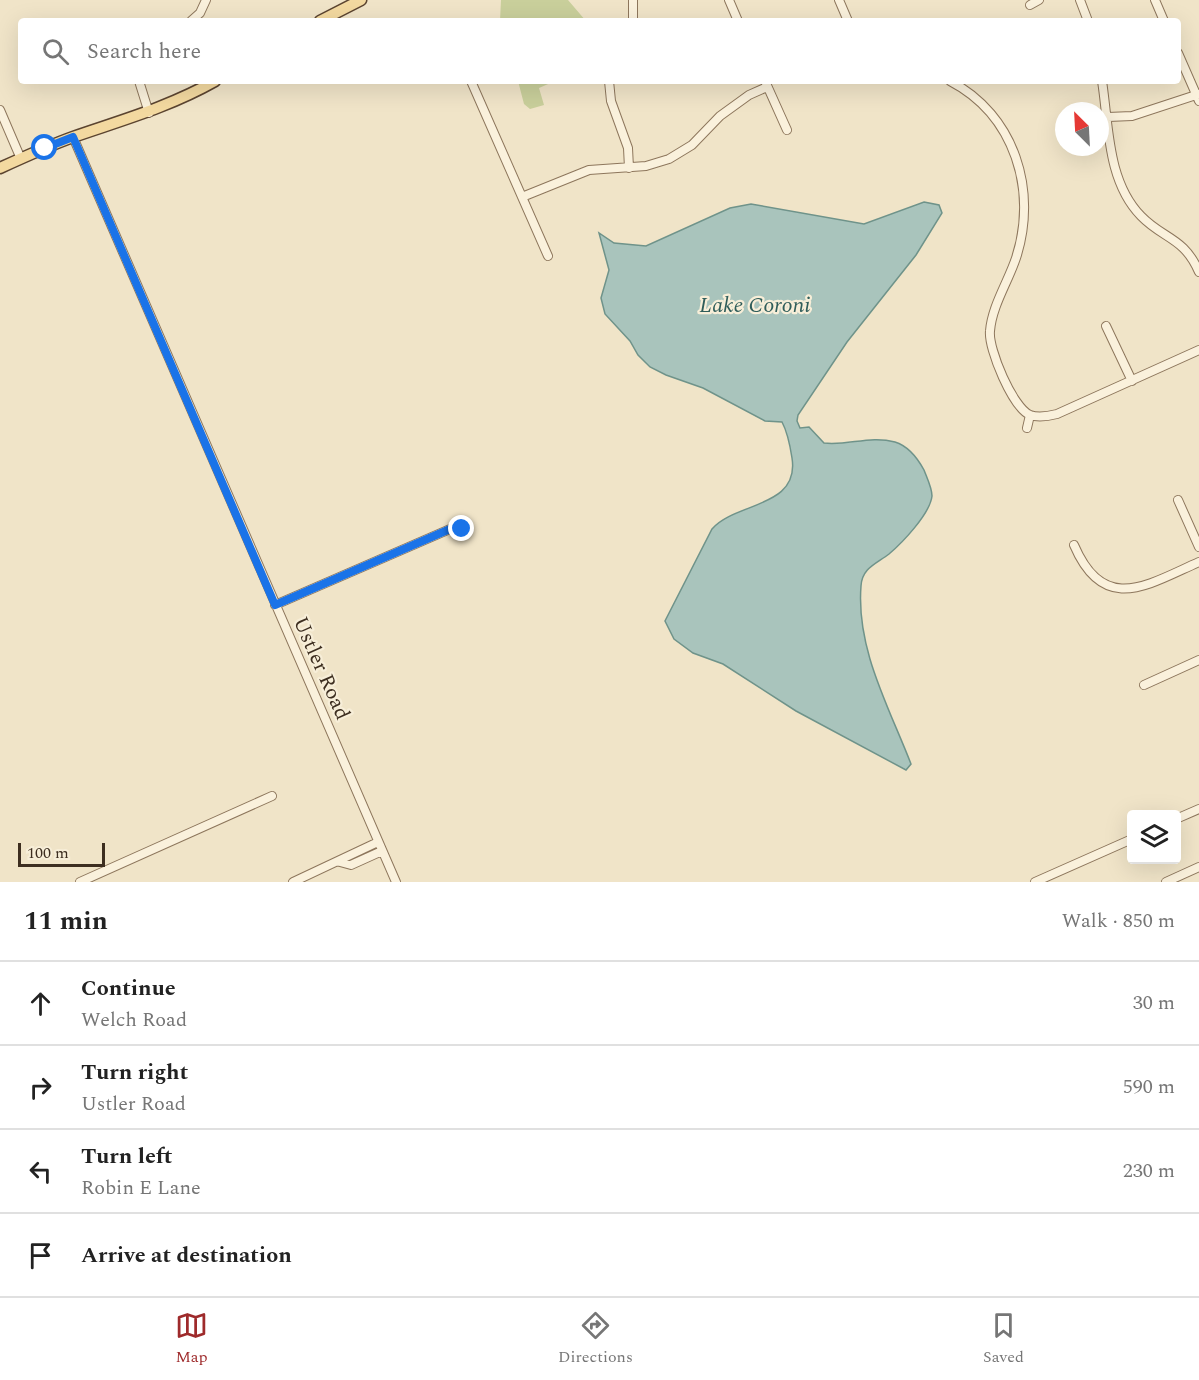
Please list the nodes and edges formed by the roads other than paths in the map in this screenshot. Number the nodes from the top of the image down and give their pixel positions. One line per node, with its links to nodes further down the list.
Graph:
1 (206, 0): 10 (street)
2 (361, 0): 11 (main road)
3 (633, 0): 12 (street)
4 (729, 0): 13 (street)
5 (838, 0): 14 (street)
6 (1040, 0): 9 (street)
7 (1080, 0): 15 (street)
8 (1155, 0): 16 (street)
9 (1030, 4)
10 (194, 18)
11 (326, 18)
12 (633, 18)
13 (737, 18)
14 (847, 18)
15 (1087, 18)
16 (1163, 18)
17 (1181, 60): 25 (street)
18 (140, 84): 28 (street)
19 (210, 84): 28 (main road)
20 (472, 84): 36 (street)
21 (609, 84): 35 (street)
22 (766, 84): 31 (street); 35 (street)
23 (954, 84): 42 (street)
24 (1102, 84): 26 (street)
25 (1198, 97): 29 (street)
26 (1106, 102)
27 (0, 110): 33 (street)
28 (149, 113): 32 (main road)
29 (1109, 117)
30 (1109, 124): 38 (street)
31 (787, 130)
32 (73, 137): 33 (main road); 49 (street, Ustler Road)
33 (21, 159): 34 (main road)
34 (0, 168)
35 (629, 168): 36 (street)
36 (522, 197): 37 (street)
37 (548, 255)
38 (1199, 272)
39 (1106, 326): 41 (street)
40 (1199, 350): 41 (street)
41 (1132, 381): 42 (street)
42 (1030, 415): 43 (street)
43 (1027, 428)
44 (1178, 500): 47 (street)
45 (462, 529): 49 (street)
46 (1074, 545): 48 (street)
47 (1199, 547)
48 (1199, 562)
49 (275, 605): 56 (street, Ustler Road)
50 (1199, 660): 51 (street)
51 (1144, 685)
52 (272, 796): 62 (street)
53 (1199, 809): 54 (street)
54 (1181, 817)
55 (1127, 841): 65 (street)
56 (378, 842): 57 (street); 58 (street, Ustler Road)
57 (358, 850): 59 (street); 60 (street)
58 (382, 851): 59 (street); 64 (street, Ustler Road)
59 (362, 860): 60 (street)
60 (340, 862): 63 (street)
61 (1199, 867): 66 (street)
62 (80, 882)
63 (293, 882)
64 (396, 882)
65 (1035, 882)
66 (1166, 882)

